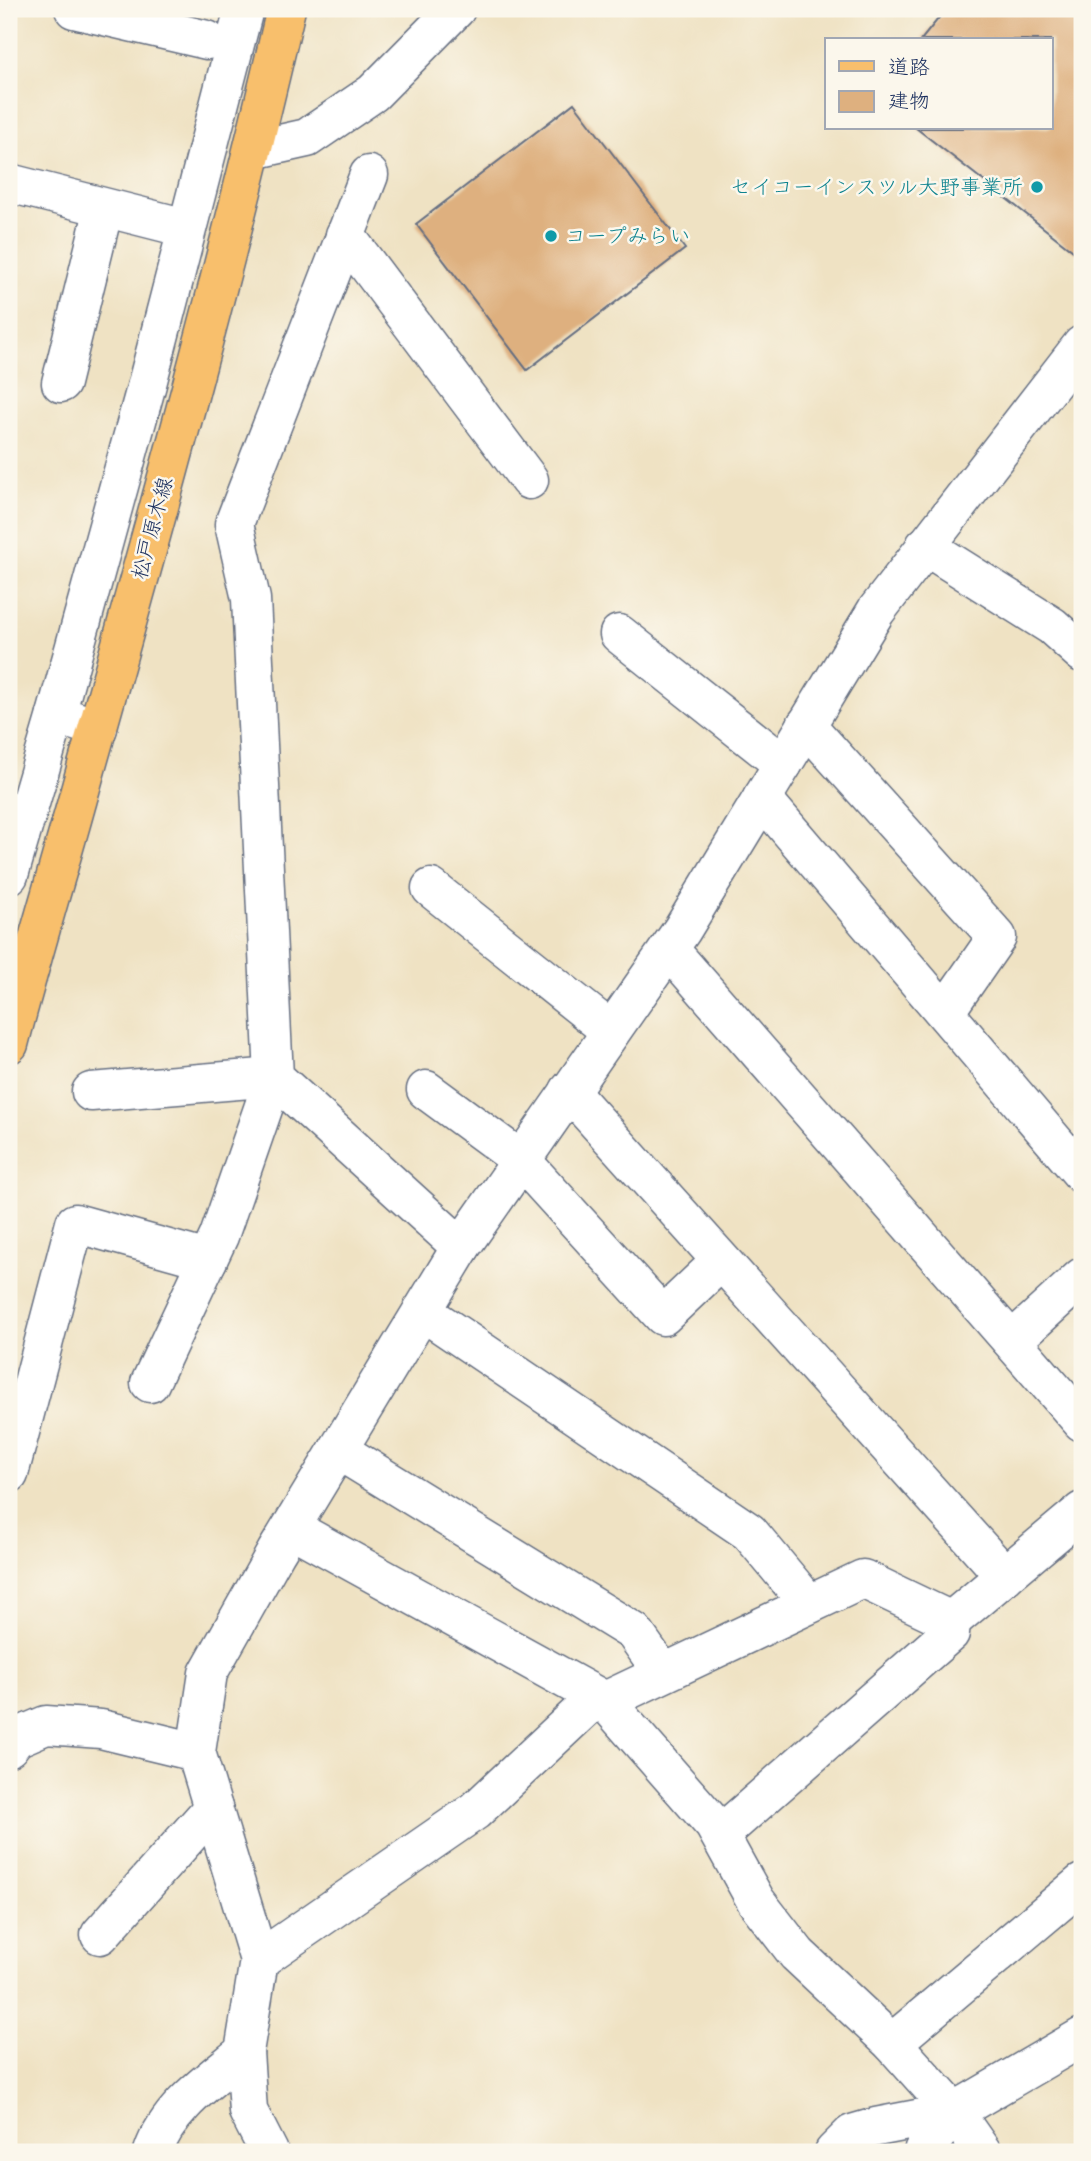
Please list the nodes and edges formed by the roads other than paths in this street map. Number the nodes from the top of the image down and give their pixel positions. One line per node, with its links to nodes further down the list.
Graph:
1 (74, 9): 5 (street)
2 (244, 9): 6 (street)
3 (286, 9): 7 (main road, 松戸原木線)
4 (456, 9): 7 (street)
5 (204, 24): 6 (street)
6 (224, 82): 11 (street)
7 (253, 150): 21 (main road, 松戸原木線)
8 (369, 175): 12 (street)
9 (9, 183): 10 (street)
10 (104, 208): 11 (street); 14 (street)
11 (186, 228): 19 (street)
12 (345, 235): 15 (street); 30 (street)
13 (1082, 345): 16 (street)
14 (61, 383)
15 (530, 480)
16 (925, 546): 18 (street); 20 (street)
17 (619, 634): 22 (street)
18 (1082, 653)
19 (56, 715): 21 (street); 24 (street)
20 (806, 725): 22 (street); 27 (street)
21 (97, 728): 29 (main road, 松戸原木線)
22 (783, 764): 23 (street)
23 (762, 798): 26 (street); 27 (street)
24 (9, 875)
25 (431, 888): 28 (street)
26 (668, 949): 28 (street); 41 (street)
27 (945, 1012): 35 (street)
28 (611, 1031): 32 (street)
29 (9, 1044)
30 (274, 1077): 33 (street); 36 (street); 37 (street)
31 (426, 1090): 34 (street)
32 (569, 1091): 34 (street); 38 (street)
33 (91, 1092)
34 (522, 1160): 36 (street); 38 (street)
35 (1082, 1174)
36 (461, 1247): 40 (street)
37 (208, 1260): 42 (street); 45 (street)
38 (721, 1262): 48 (street)
39 (1082, 1277): 41 (street)
40 (422, 1311): 44 (street); 49 (street)
41 (1012, 1341): 43 (street)
42 (150, 1383)
43 (1082, 1422)
44 (338, 1450): 47 (street); 51 (street)
45 (9, 1474)
46 (1082, 1511): 48 (street)
47 (291, 1528): 52 (street); 54 (street)
48 (1004, 1576): 50 (street)
49 (808, 1604): 50 (street); 51 (street)
50 (951, 1621): 56 (street)
51 (663, 1673): 52 (street)
52 (605, 1701): 56 (street); 59 (street)
53 (9, 1747): 54 (street)
54 (196, 1752): 55 (street)
55 (213, 1808): 58 (street); 59 (street)
56 (720, 1835): 61 (street)
57 (1082, 1883): 61 (street)
58 (100, 1935)
59 (259, 1959): 62 (street)
60 (1082, 2037): 63 (street)
61 (892, 2043): 63 (street)
62 (244, 2052): 64 (street); 65 (street)
63 (954, 2112): 66 (street); 67 (street); 68 (street)
64 (153, 2152)
65 (269, 2152)
66 (834, 2152)
67 (923, 2152)
68 (982, 2152)

